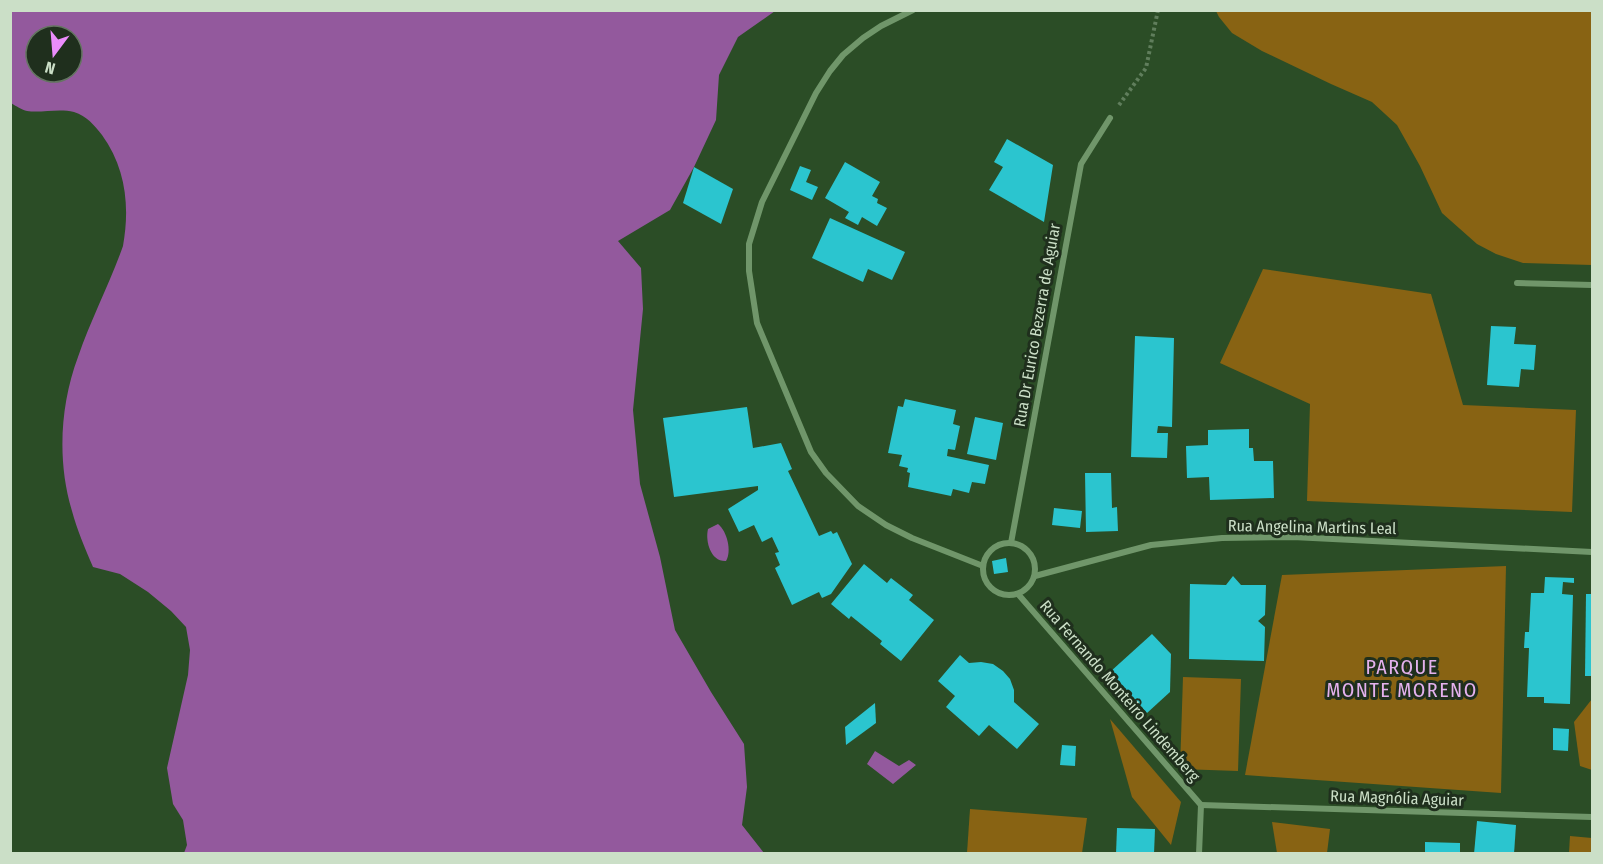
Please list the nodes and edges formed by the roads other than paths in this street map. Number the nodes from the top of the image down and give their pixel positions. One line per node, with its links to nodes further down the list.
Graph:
1 (913, 10): 7 (street)
2 (1110, 118): 5 (street, Rua Dr Eurico Bezerra de Aguiar)
3 (1517, 284): 4 (street)
4 (1593, 285)
5 (1011, 543): 7 (street); 8 (street)
6 (1593, 552): 8 (street, Rua Angelina Martins Leal)
7 (983, 566): 9 (street)
8 (1035, 576): 9 (street)
9 (1018, 594): 10 (street, Rua Fernando Monteiro Lindemberg)
10 (1201, 805): 11 (street, Rua Magnólia Aguiar); 12 (street)
11 (1593, 817)
12 (1199, 854)

